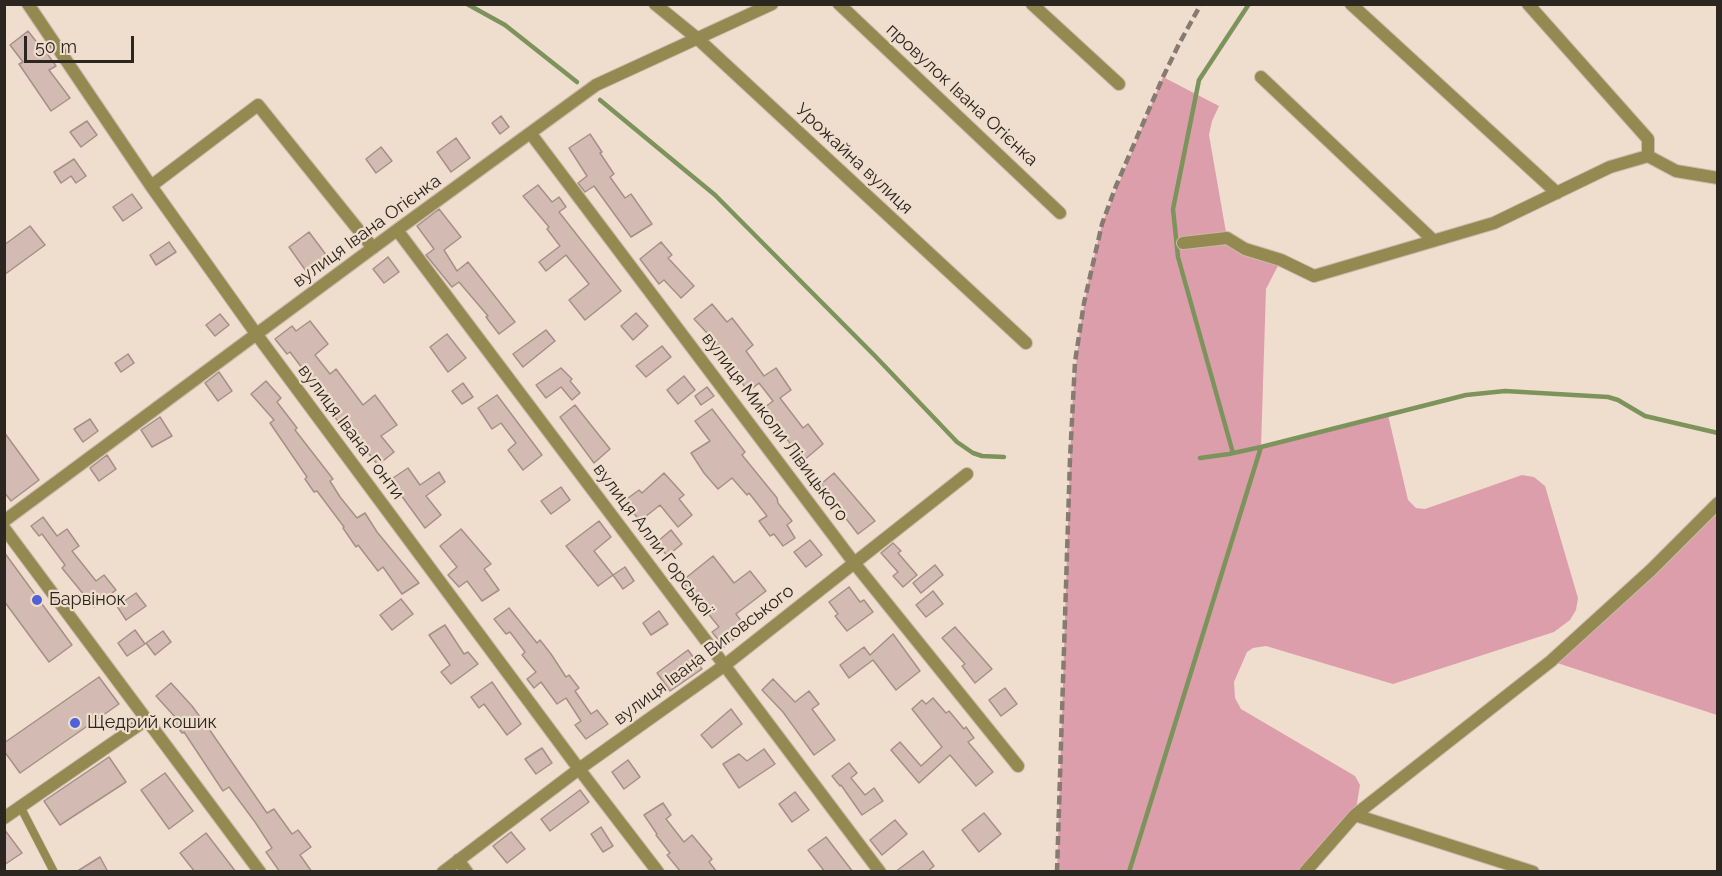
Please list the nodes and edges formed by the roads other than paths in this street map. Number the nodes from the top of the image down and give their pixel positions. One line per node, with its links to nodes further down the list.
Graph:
1 (28, 4): 14 (street, вулиця Івана Гонти)
2 (655, 4): 8 (street, Урожайна вулиця)
3 (772, 4): 8 (street, вулиця Івана Огієнка)
4 (839, 4): 16 (street, провулок Івана Огієнка)
5 (1032, 4): 10 (street)
6 (1351, 4): 15 (street)
7 (1528, 4): 12 (street)
8 (698, 39): 11 (street, вулиця Івана Огієнка); 22 (street, Урожайна вулиця)
9 (1261, 77): 18 (street)
10 (1119, 84)
11 (531, 134): 17 (street, вулиця Івана Огієнка); 27 (street, вулиця Миколи Лівицького)
12 (1648, 156): 13 (street); 15 (street)
13 (1718, 178)
14 (151, 186): 20 (street); 21 (street, вулиця Івана Гонти)
15 (1557, 193): 18 (street)
16 (1060, 213)
17 (397, 230): 20 (street, вулиця Івана Огієнка); 28 (street, вулиця Алли Горської)
18 (1433, 240): 19 (street)
19 (1183, 243)
20 (373, 248): 21 (street, вулиця Івана Огієнка)
21 (257, 335): 25 (street, вулиця Івана Огієнка); 31 (street, вулиця Івана Гонти)
22 (1026, 343)
23 (967, 474): 27 (street, вулиця Івана Виговського)
24 (1718, 503): 33 (street)
25 (4, 521)
26 (4, 528): 29 (street)
27 (855, 564): 28 (street, вулиця Івана Виговського); 30 (street, вулиця Миколи Лівицького)
28 (725, 665): 31 (street, вулиця Івана Виговського); 41 (street, вулиця Алли Горської)
29 (146, 720): 32 (street); 37 (street)
30 (1018, 766)
31 (579, 769): 35 (street, вулиця Івана Виговського); 40 (street, вулиця Івана Гонти)
32 (21, 808): 34 (street); 36 (lane)
33 (1355, 815): 42 (street); 43 (street)
34 (4, 818)
35 (458, 860): 38 (street, вулиця Івана Виговського); 39 (street)
36 (54, 872)
37 (260, 872)
38 (443, 872)
39 (467, 872)
40 (658, 872)
41 (880, 872)
42 (1305, 872)
43 (1533, 872)

